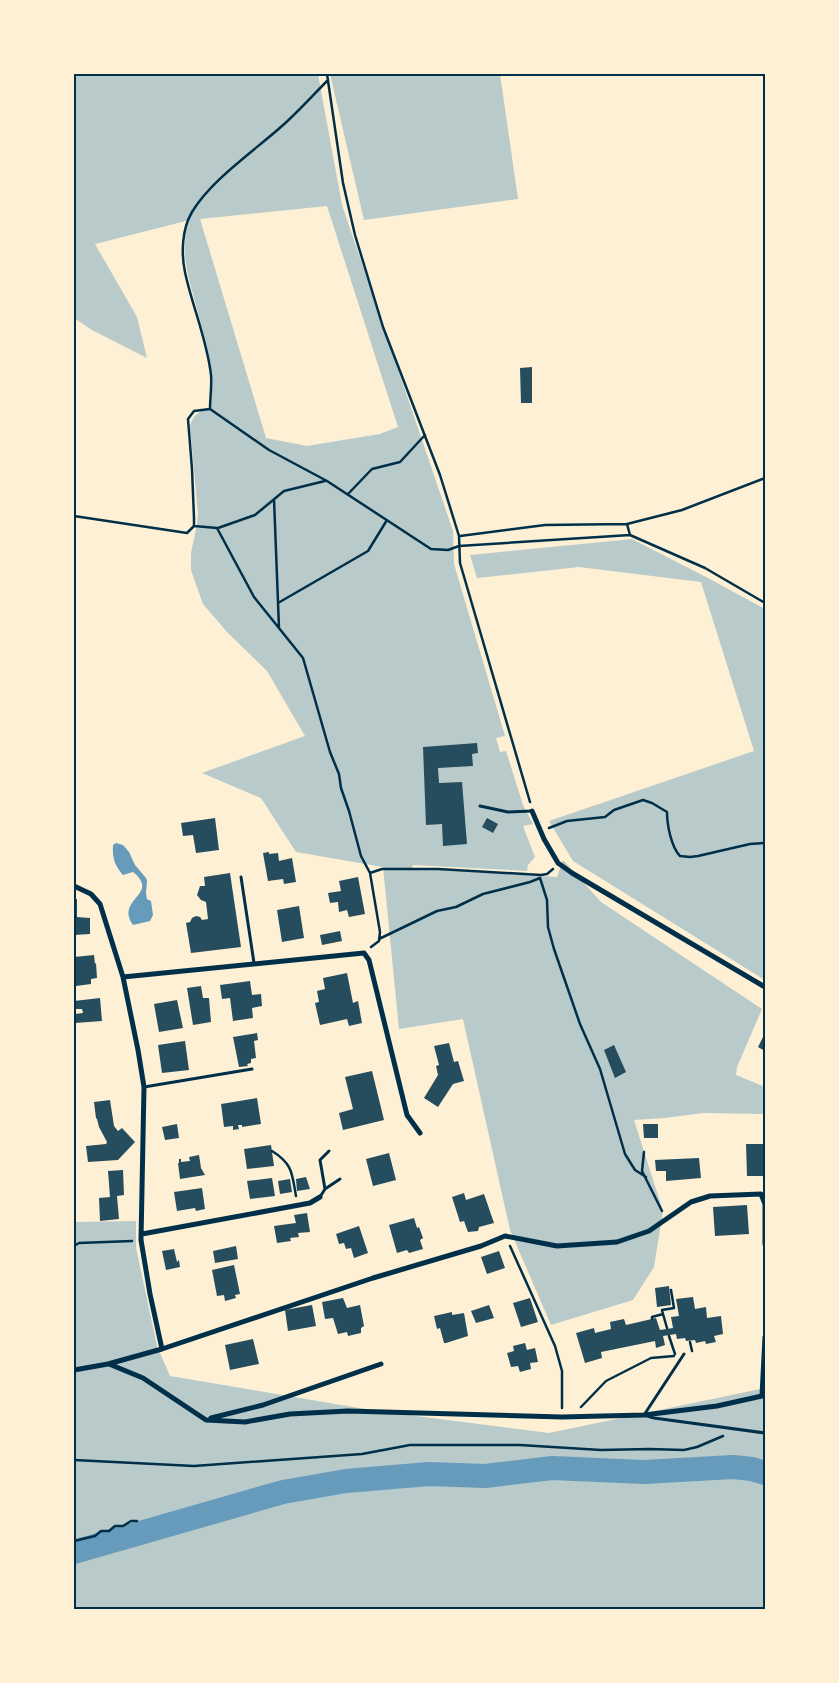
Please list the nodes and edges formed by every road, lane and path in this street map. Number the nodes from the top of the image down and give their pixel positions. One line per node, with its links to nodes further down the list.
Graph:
1 (326, 74): 2 (path)
2 (328, 80): 3 (path); 4 (path)
3 (210, 409): 6 (path); 12 (path)
4 (425, 435): 7 (path); 15 (path)
5 (765, 478): 11 (path)
6 (327, 481): 7 (path); 8 (path)
7 (348, 494): 10 (path)
8 (274, 499): 13 (path); 17 (path)
9 (74, 516): 12 (path)
10 (387, 520): 16 (path); 17 (path)
11 (627, 524): 14 (path); 15 (path)
12 (194, 526): 13 (path)
13 (217, 528): 19 (path)
14 (630, 535): 16 (path); 18 (path)
15 (459, 536): 16 (path)
16 (459, 546): 21 (path)
17 (278, 603): 19 (path)
18 (765, 603)
19 (279, 628): 25 (path)
20 (480, 806): 21 (lane)
21 (532, 811): 22 (street)
22 (541, 832): 23 (path); 24 (street)
23 (765, 842)
24 (558, 862): 27 (path); 33 (street)
25 (370, 873): 27 (path); 29 (path)
26 (241, 877): 31 (lane)
27 (540, 877): 29 (path); 40 (path)
28 (74, 886): 32 (street)
29 (379, 939): 30 (path)
30 (364, 953): 31 (street); 36 (street)
31 (254, 963): 32 (street)
32 (123, 977): 35 (street)
33 (765, 987)
34 (252, 1069): 35 (lane)
35 (144, 1087): 46 (street)
36 (420, 1133)
37 (329, 1151): 42 (lane)
38 (272, 1152): 44 (path)
39 (644, 1152): 40 (path)
40 (646, 1177): 45 (path)
41 (340, 1179): 42 (lane)
42 (325, 1189): 43 (lane)
43 (320, 1197): 44 (street)
44 (297, 1205): 46 (street)
45 (666, 1220): 47 (street); 49 (street)
46 (142, 1234): 48 (street)
47 (505, 1236): 58 (street); 66 (path)
48 (141, 1240): 50 (path); 58 (street)
49 (765, 1244)
50 (74, 1246)
51 (671, 1290): 52 (path)
52 (663, 1314): 53 (path); 54 (path)
53 (652, 1319)
54 (667, 1328)
55 (669, 1336): 65 (path)
56 (765, 1337): 63 (street)
57 (690, 1342): 59 (path)
58 (162, 1349): 60 (street)
59 (684, 1354): 64 (lane)
60 (108, 1364): 62 (street); 67 (street)
61 (381, 1364): 67 (street)
62 (74, 1370)
63 (764, 1396): 64 (street)
64 (644, 1415): 65 (street); 68 (lane)
65 (573, 1416): 66 (street)
66 (562, 1417): 67 (street)
67 (206, 1420)
68 (736, 1430): 69 (lane); 70 (path)
69 (765, 1433)
70 (74, 1460)
71 (137, 1521): 72 (path)
72 (74, 1542)

